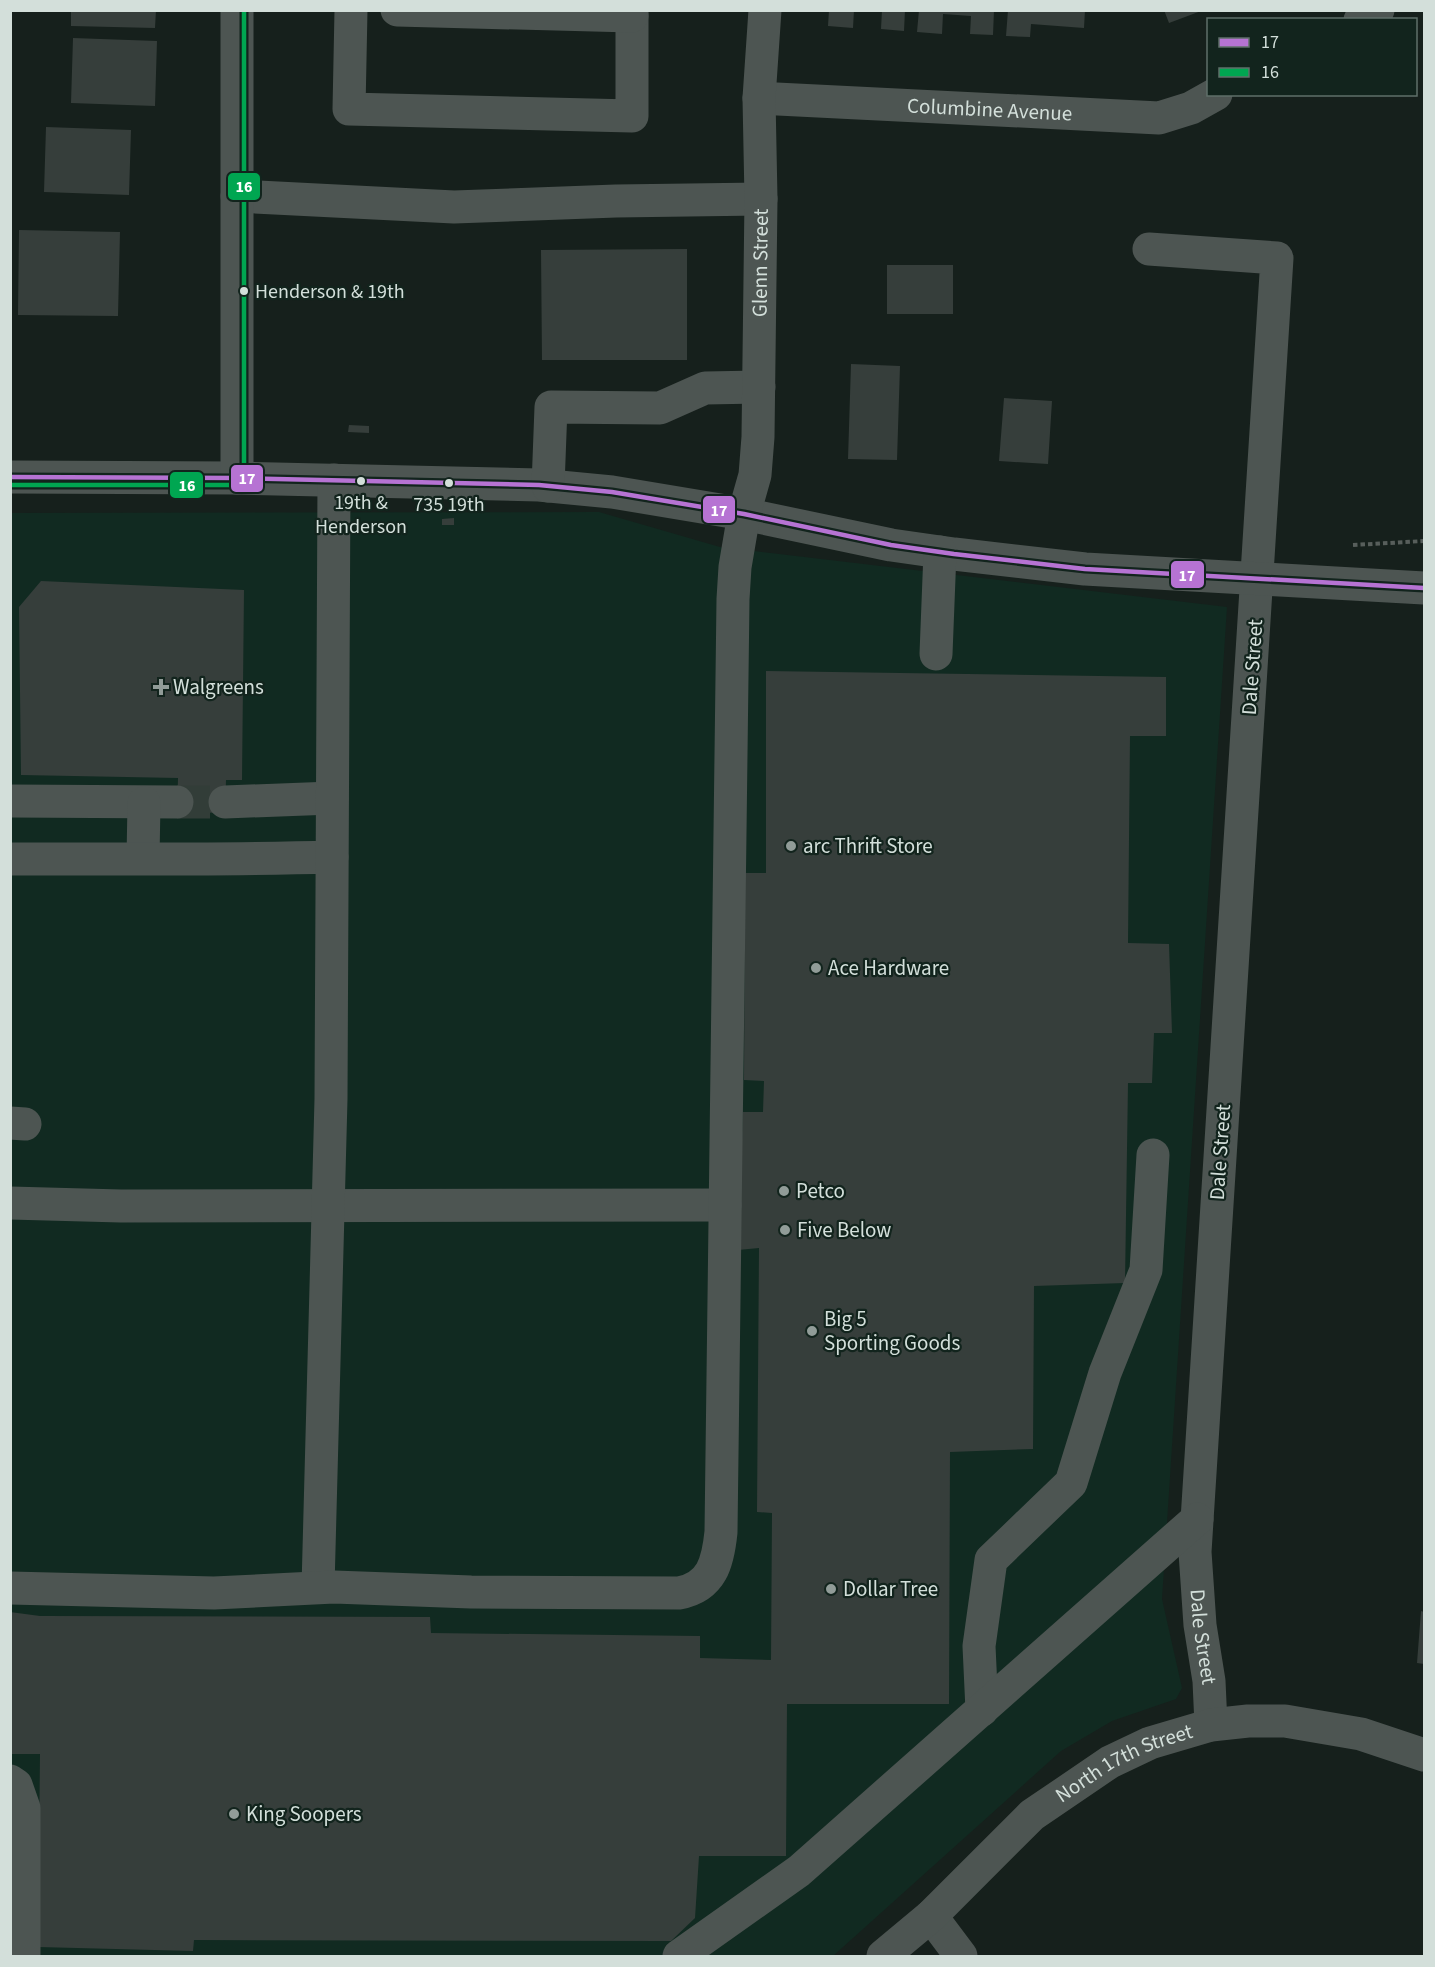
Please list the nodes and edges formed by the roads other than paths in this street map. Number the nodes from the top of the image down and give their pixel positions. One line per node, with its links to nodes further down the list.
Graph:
1 (237, 10): 10 (street)
2 (351, 10): 6 (street)
3 (397, 10): 6 (street)
4 (765, 10): 9 (street, Glenn Street)
5 (1378, 10): 7 (street)
6 (632, 13)
7 (1364, 18)
8 (1212, 96): 9 (street, Columbine Avenue)
9 (759, 98): 11 (street, Glenn Street)
10 (237, 196): 11 (street); 15 (street)
11 (761, 199): 13 (street, Glenn Street)
12 (1149, 249): 20 (street, Dale Street)
13 (759, 387): 17 (street); 18 (street, Glenn Street)
14 (10, 477): 15 (street)
15 (237, 478): 16 (street)
16 (334, 480): 17 (street); 23 (street)
17 (548, 486): 18 (street)
18 (744, 514): 19 (street); 33 (street, Glenn Street)
19 (940, 552): 20 (street); 22 (street)
20 (1257, 579): 21 (street); 35 (street, Dale Street)
21 (1425, 588)
22 (936, 654)
23 (332, 798): 26 (street); 29 (street)
24 (10, 801): 27 (street)
25 (177, 802): 27 (street)
26 (225, 802)
27 (144, 803): 28 (street)
28 (143, 858): 29 (street); 30 (street)
29 (332, 858): 34 (street)
30 (10, 859)
31 (1153, 1155): 38 (street)
32 (10, 1203): 34 (street)
33 (725, 1205): 34 (street); 36 (street, Glenn Street)
34 (329, 1206): 36 (street)
35 (1197, 1518): 38 (street); 39 (street, Dale Street)
36 (318, 1587): 37 (street, Glenn Street)
37 (10, 1588)
38 (982, 1710): 44 (street)
39 (1211, 1725): 40 (street, North 17th Street); 42 (street, North 17th Street)
40 (1424, 1754)
41 (10, 1781): 43 (street)
42 (931, 1916): 45 (street, North 17th Street); 46 (street)
43 (24, 1956)
44 (679, 1956)
45 (883, 1956)
46 (961, 1956)

